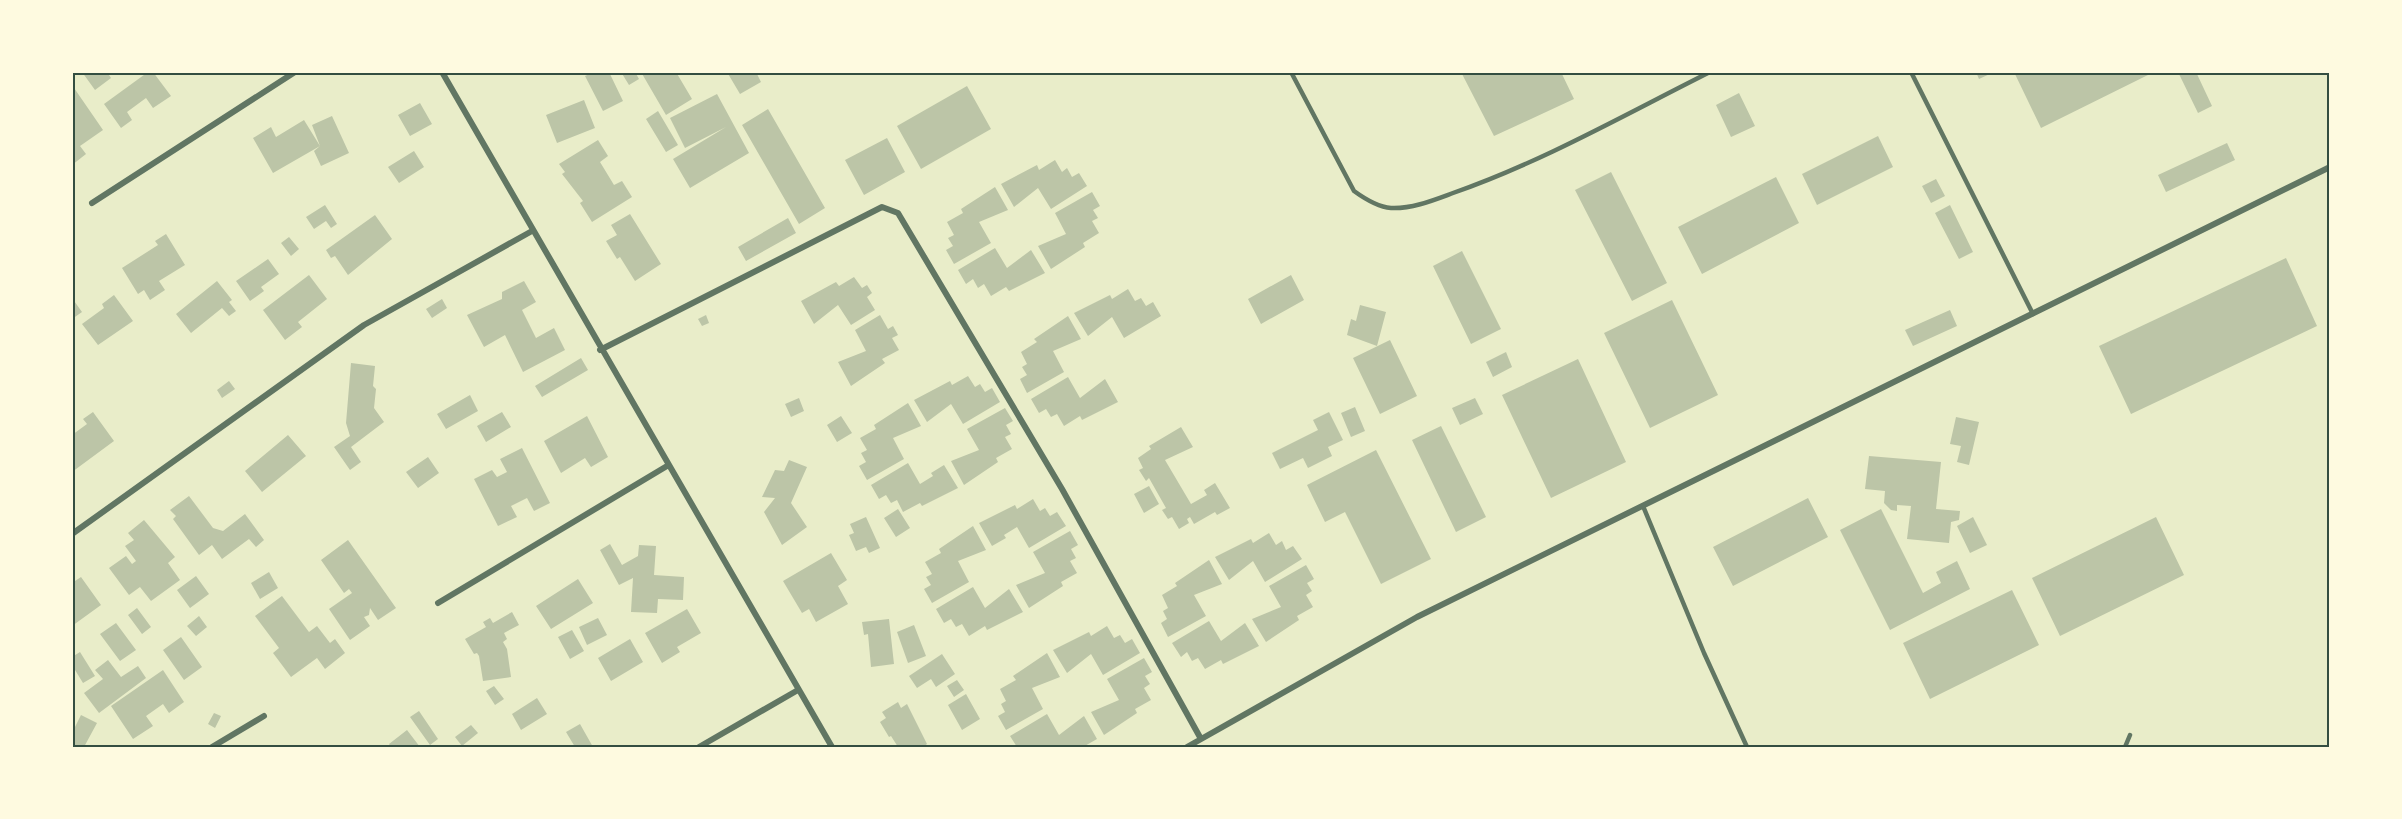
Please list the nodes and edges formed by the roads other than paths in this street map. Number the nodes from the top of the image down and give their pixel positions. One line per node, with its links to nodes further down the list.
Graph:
1 (295, 72): 7 (street)
2 (442, 72): 8 (street)
3 (1291, 72): 4 (lane)
4 (1710, 72)
5 (1911, 72): 9 (lane)
6 (2330, 167): 9 (street)
7 (92, 203)
8 (532, 231): 10 (street); 13 (street)
9 (2033, 314): 12 (street)
10 (600, 350): 11 (street); 18 (street)
11 (668, 466): 14 (street); 15 (street)
12 (1643, 506): 18 (street); 23 (lane)
13 (72, 534)
14 (438, 603)
15 (798, 690): 20 (street); 21 (street)
16 (264, 716): 19 (street)
17 (2130, 735): 24 (lane)
18 (1201, 739): 22 (street)
19 (212, 747)
20 (699, 747)
21 (832, 747)
22 (1187, 747)
23 (1747, 747)
24 (2126, 747)

